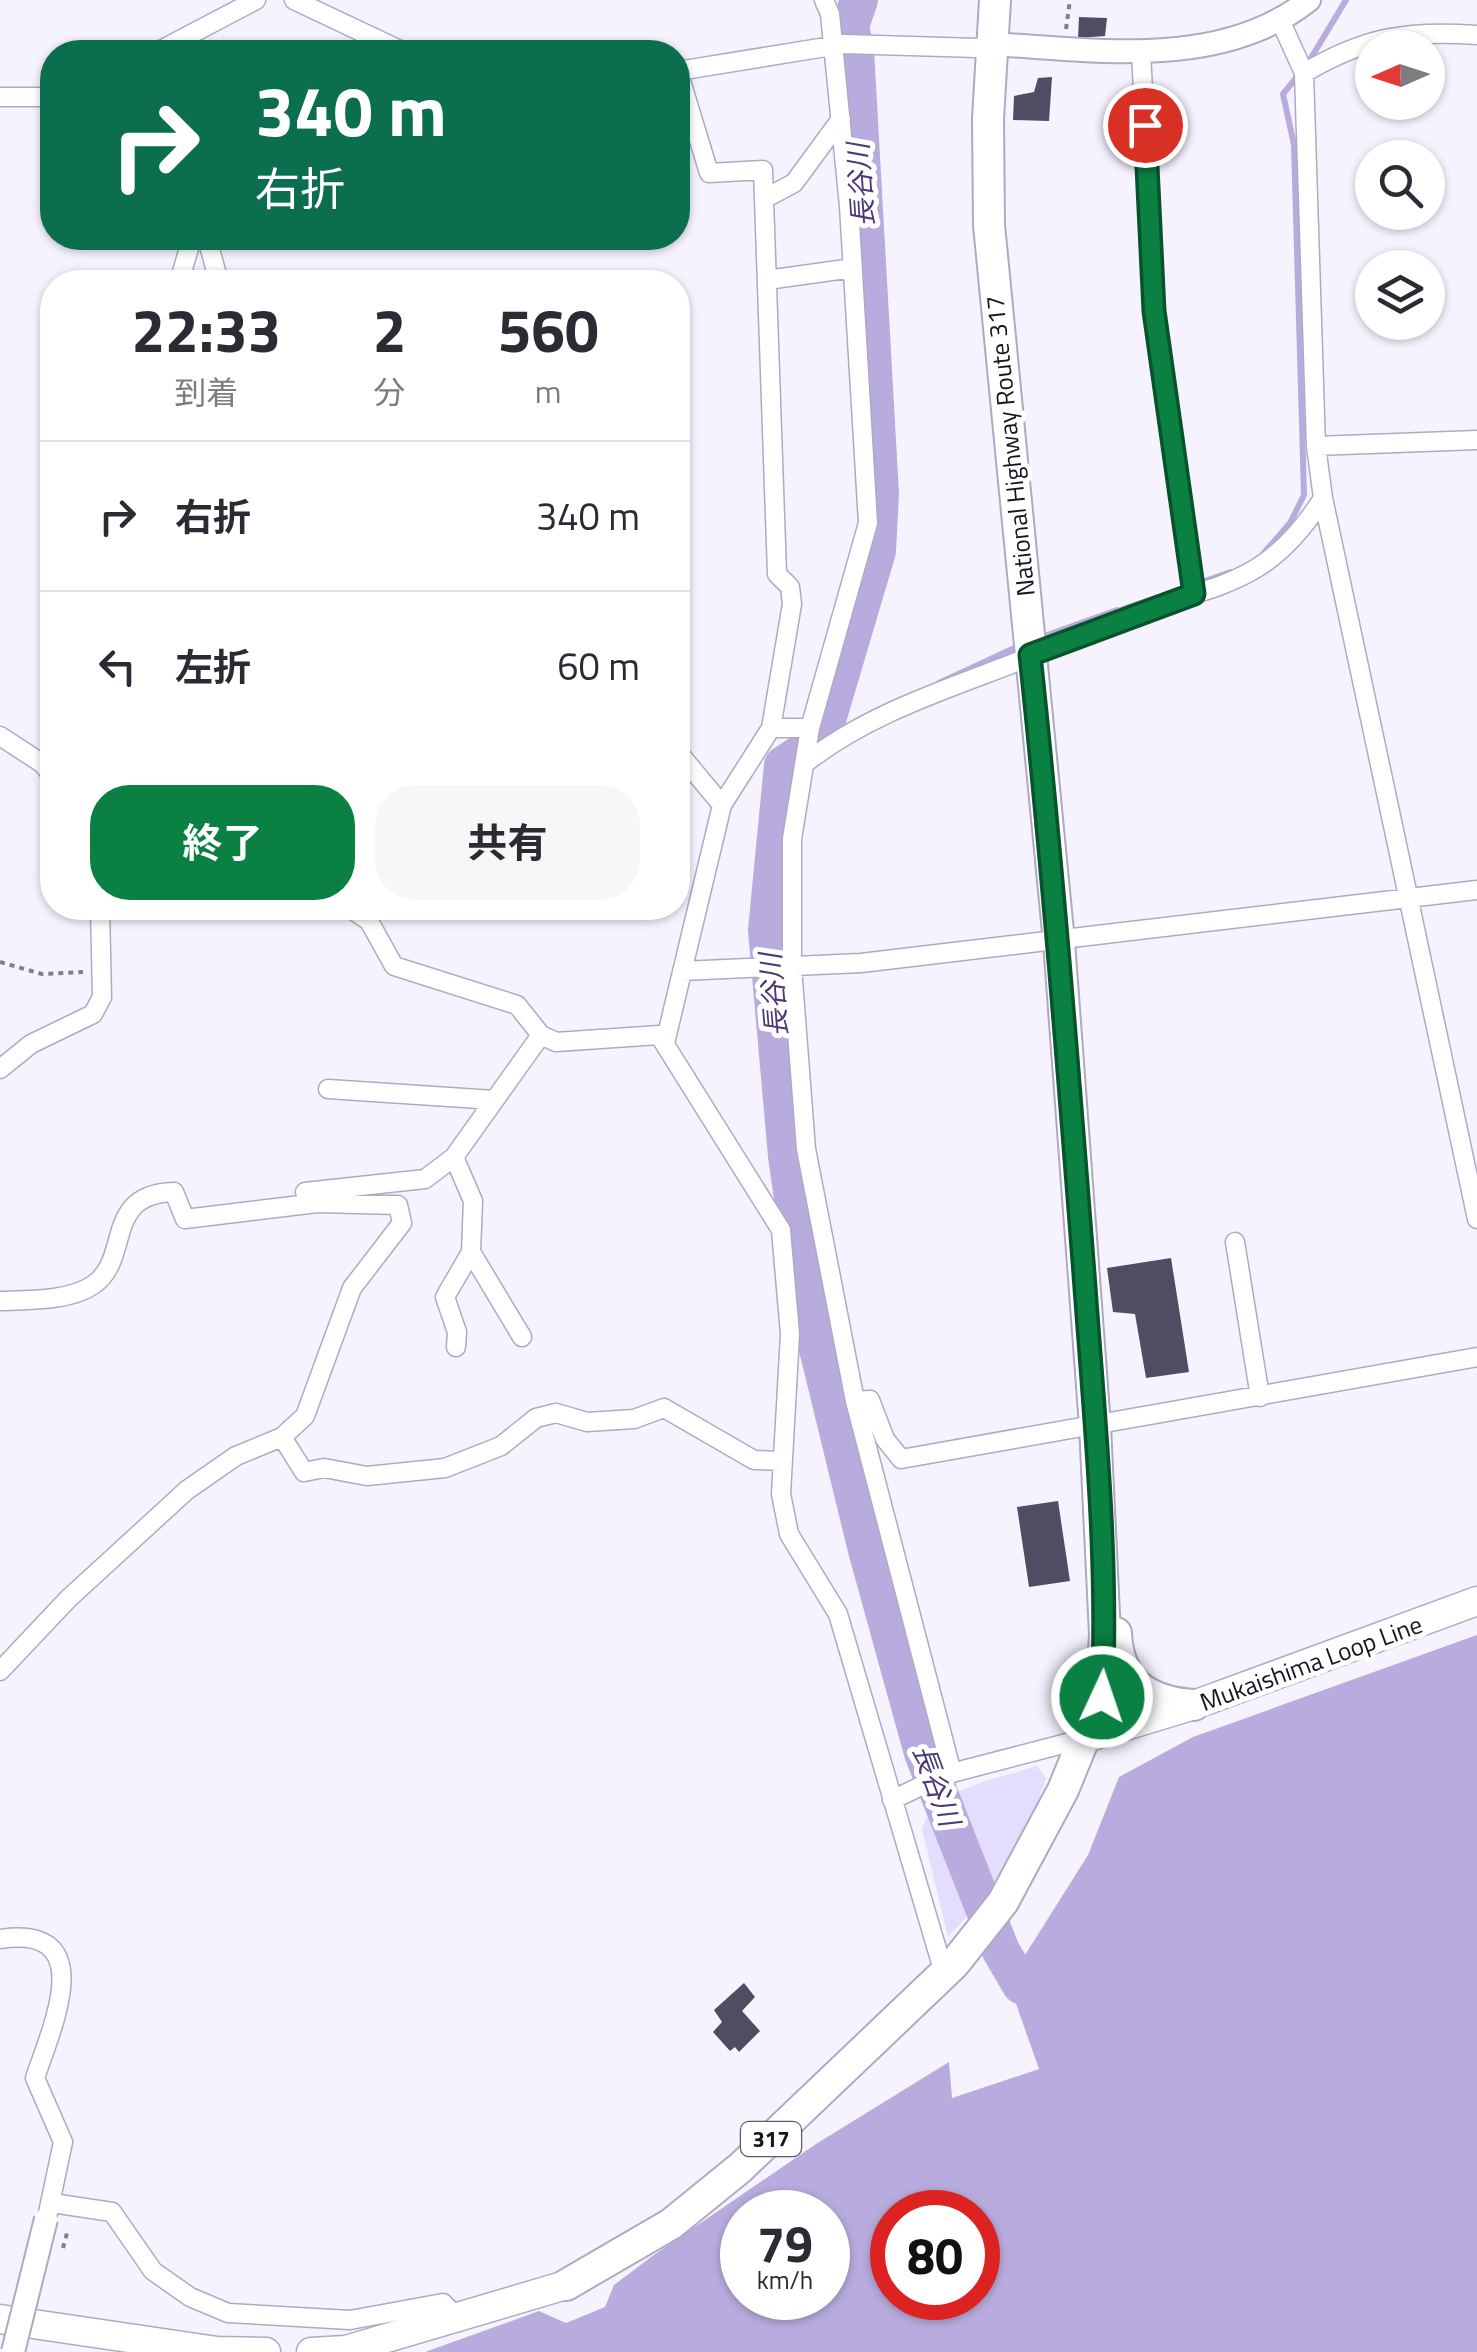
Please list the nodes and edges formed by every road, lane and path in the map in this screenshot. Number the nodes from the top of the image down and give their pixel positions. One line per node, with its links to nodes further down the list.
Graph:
1 (256, 0): 9 (street)
2 (294, 0): 10 (street)
3 (995, 0): 11 (highway, National Highway Route 317 / 317)
4 (1070, 0): 13 (path)
5 (1309, 0): 7 (street)
6 (830, 5): 12 (street)
7 (1280, 20): 14 (street); 16 (street)
8 (1477, 35): 16 (street)
9 (180, 40)
10 (379, 40)
11 (992, 44): 12 (street); 13 (street); 28 (highway, National Highway Route 317 / 317)
12 (833, 45): 15 (street); 20 (street)
13 (1064, 48): 14 (street)
14 (1141, 51): 27 (street)
15 (690, 69)
16 (1304, 72): 25 (street)
17 (2, 93): 18 (street)
18 (40, 96)
19 (690, 110): 21 (street)
20 (840, 119): 21 (street); 22 (street)
21 (764, 200): 23 (street)
22 (853, 268): 23 (street); 30 (street)
23 (766, 280): 29 (street)
24 (1477, 440): 25 (street)
25 (1316, 446): 26 (street)
26 (1323, 498): 27 (street); 37 (street)
27 (1194, 594): 28 (street)
28 (1030, 655): 33 (street); 40 (highway, National Highway Route 317 / 317)
29 (770, 728): 30 (street); 35 (street)
30 (810, 728): 33 (street)
31 (0, 736): 32 (street)
32 (40, 762)
33 (804, 764): 42 (street)
34 (690, 766): 35 (street)
35 (722, 805): 44 (street)
36 (1477, 890): 37 (street)
37 (1409, 898): 40 (street); 52 (street)
38 (100, 920): 43 (street)
39 (368, 920): 45 (street)
40 (1059, 942): 42 (street); 61 (highway, National Highway Route 317 / 317)
41 (0, 962): 43 (path)
42 (787, 967): 44 (street); 60 (street)
43 (102, 971): 47 (street)
44 (682, 971): 46 (street)
45 (541, 1034): 46 (street); 49 (street)
46 (665, 1043): 63 (street)
47 (0, 1069)
48 (328, 1089): 49 (street)
49 (494, 1100): 50 (street)
50 (454, 1157): 51 (street); 54 (street)
51 (317, 1203): 55 (street); 62 (street)
52 (1477, 1220)
53 (1235, 1242): 59 (street)
54 (471, 1252): 56 (street); 57 (street)
55 (0, 1301)
56 (522, 1338)
57 (456, 1346)
58 (1477, 1357): 59 (street)
59 (1260, 1397): 61 (street)
60 (856, 1400): 61 (street); 68 (street)
61 (1095, 1426): 66 (highway); 67 (highway, National Highway Route 317 / 317)
62 (282, 1436): 63 (street); 65 (street)
63 (782, 1461): 69 (street)
64 (1477, 1601): 66 (main road, Mukaishima Loop Line)
65 (0, 1670)
66 (1194, 1705): 67 (main road, Mukaishima Loop Line)
67 (1086, 1738): 68 (street); 71 (highway, National Highway Route 317 / 317)
68 (948, 1774): 69 (street)
69 (896, 1799): 71 (street)
70 (0, 1939): 72 (street)
71 (950, 1969): 75 (highway, National Highway Route 317 / 317)
72 (49, 2211): 77 (street); 78 (street, bridge)
73 (73, 2224): 74 (path)
74 (67, 2233)
75 (566, 2285): 77 (main road)
76 (0, 2319): 79 (main road)
77 (459, 2319): 80 (main road)
78 (13, 2352)
79 (266, 2352)
80 (311, 2352)

